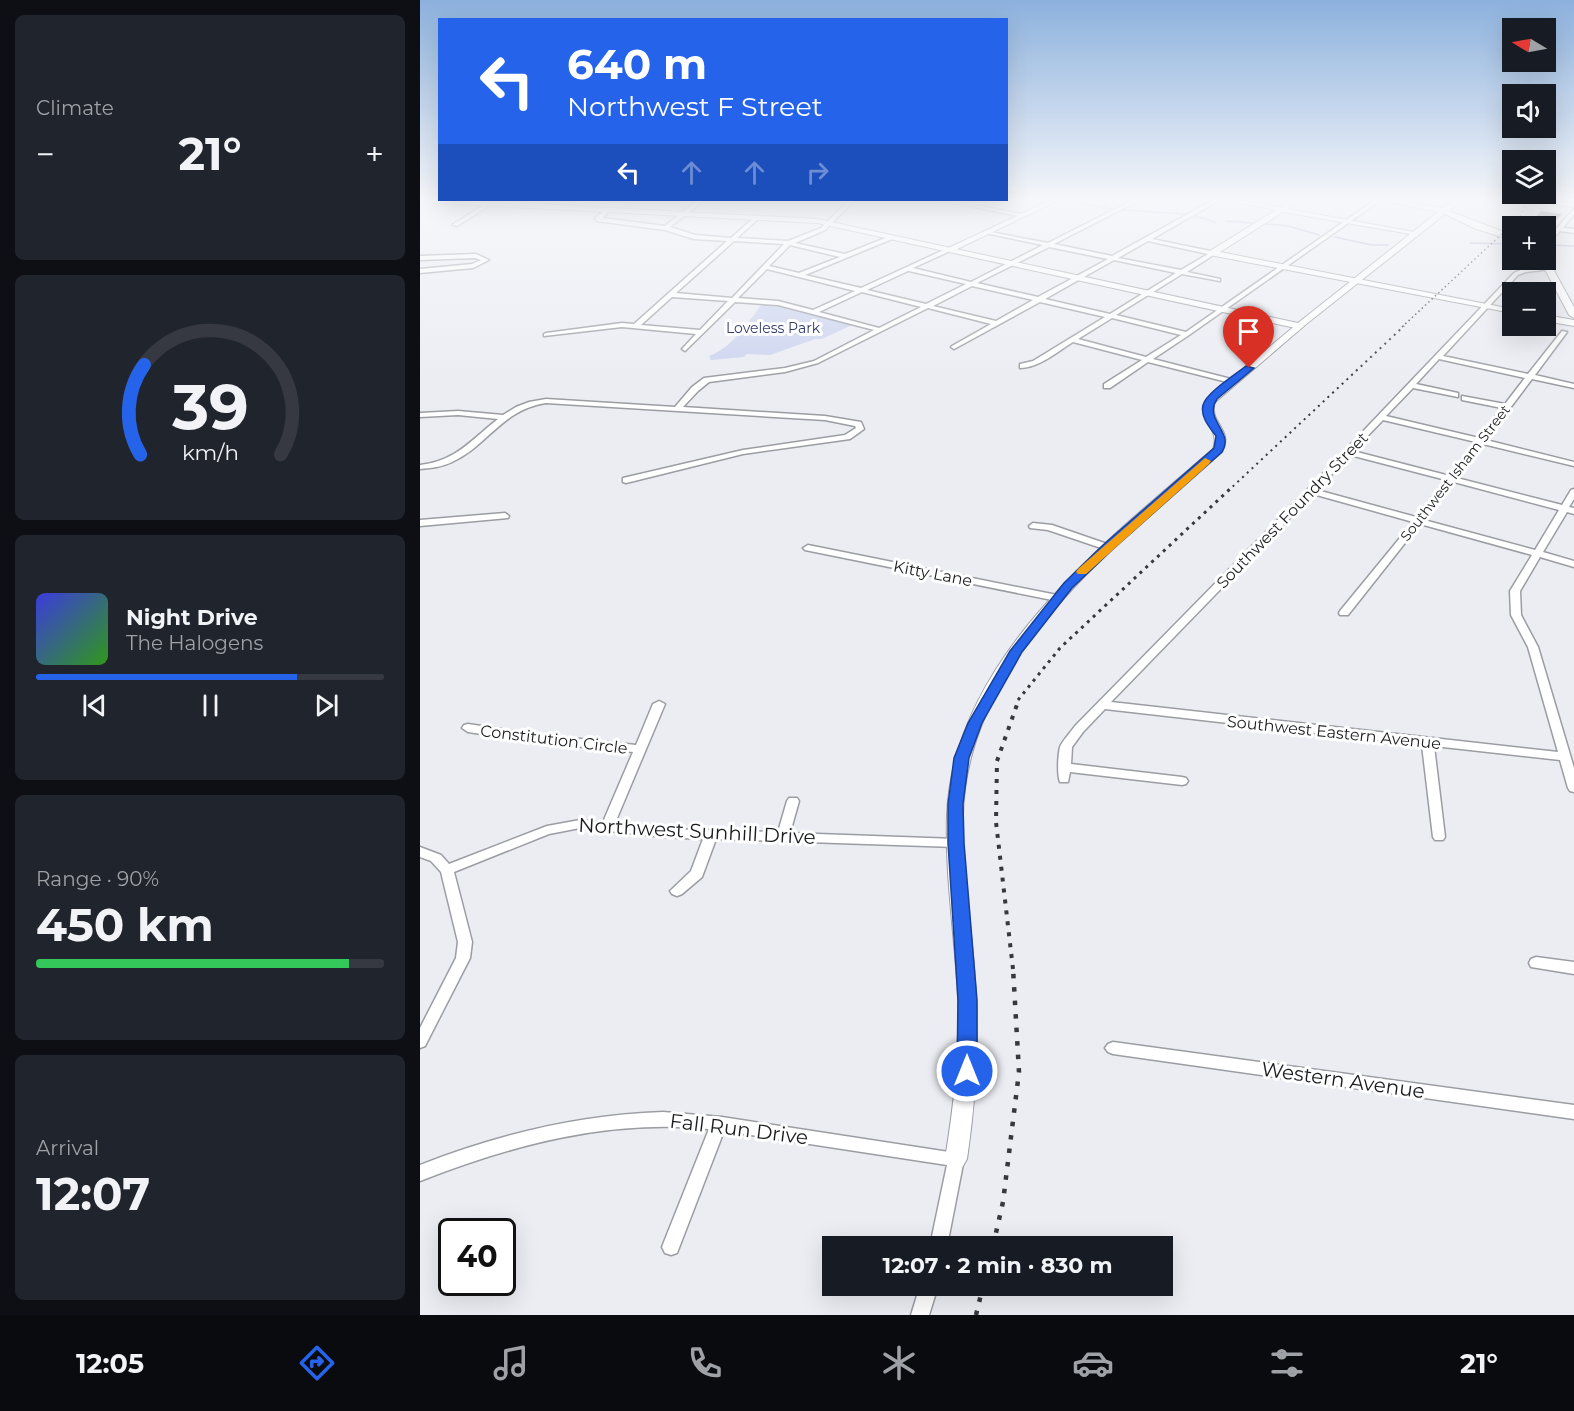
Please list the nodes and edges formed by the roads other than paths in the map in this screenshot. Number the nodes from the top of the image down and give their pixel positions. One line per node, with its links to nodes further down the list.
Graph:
1 (483, 261): 20 (street)
2 (708, 261): 29 (street)
3 (771, 261): 16 (street)
4 (832, 261): 22 (street)
5 (925, 261): 17 (street)
6 (999, 261): 14 (main road)
7 (1016, 261): 14 (street)
8 (1107, 261): 23 (street)
9 (1129, 261): 21 (street)
10 (1199, 261): 21 (street)
11 (1257, 261): 15 (street)
12 (1289, 261): 15 (street)
13 (1381, 261): 25 (main road)
14 (1011, 264): 23 (main road); 26 (street)
15 (1282, 266): 25 (street); 34 (street)
16 (765, 267): 22 (street); 30 (street)
17 (909, 269): 26 (street); 27 (street)
18 (1523, 270): 33 (street, Southwest Foundry Street)
19 (1550, 270): 37 (main road)
20 (420, 271)
21 (1181, 272): 24 (street); 28 (street)
22 (800, 275): 27 (street)
23 (1077, 278): 28 (main road); 31 (street)
24 (1218, 280)
25 (1357, 281): 33 (street); 43 (main road)
26 (972, 284): 31 (street); 32 (street)
27 (862, 290): 32 (street); 36 (street)
28 (1147, 293): 34 (main road); 38 (street)
29 (670, 295): 30 (street); 42 (street)
30 (733, 299): 36 (street); 45 (street)
31 (1039, 299): 38 (street); 40 (street)
32 (928, 306): 40 (street); 44 (street)
33 (1484, 306): 35 (street); 52 (street, Southwest Foundry Street)
34 (1222, 309): 43 (main road); 47 (street)
35 (1502, 309)
36 (812, 313): 44 (street)
37 (1574, 315)
38 (1111, 316): 47 (street); 49 (street)
39 (1556, 320): 41 (street)
40 (997, 323): 50 (street)
41 (1574, 323)
42 (636, 326): 45 (street); 48 (street)
43 (1300, 326): 56 (street)
44 (880, 330): 63 (street)
45 (700, 332): 51 (street)
46 (1564, 332): 55 (street, Southwest Isham Street)
47 (1187, 333): 53 (street)
48 (546, 335)
49 (1072, 340): 53 (street); 54 (street)
50 (954, 347)
51 (685, 349)
52 (1439, 357): 55 (street); 57 (street, Southwest Foundry Street)
53 (1146, 359): 56 (street); 59 (street)
54 (1023, 366)
55 (1531, 377): 58 (street); 62 (street, Southwest Isham Street)
56 (1232, 382): 80 (street)
57 (1411, 385): 60 (street); 66 (street, Southwest Foundry Street)
58 (1574, 386)
59 (1107, 387)
60 (1455, 395)
61 (1465, 398): 62 (street)
62 (1507, 407): 67 (street, Southwest Isham Street)
63 (677, 409): 65 (street); 72 (street)
64 (420, 415): 65 (street)
65 (504, 417): 70 (street)
66 (1381, 417): 67 (street); 68 (street, Southwest Foundry Street)
67 (1480, 442): 69 (street); 71 (street, Southwest Isham Street)
68 (1348, 452): 71 (street); 73 (street, Southwest Foundry Street)
69 (1574, 464)
70 (420, 467)
71 (1452, 479): 75 (street); 77 (street, Southwest Isham Street)
72 (626, 480)
73 (1311, 491): 77 (street); 87 (street, Southwest Foundry Street)
74 (1574, 492): 75 (street)
75 (1569, 510): 82 (street)
76 (505, 516): 78 (street)
77 (1418, 521): 82 (street); 85 (street, Southwest Isham Street)
78 (420, 523)
79 (1034, 526): 80 (street)
80 (1107, 547): 84 (street)
81 (808, 548): 84 (street, Kitty Lane)
82 (1537, 554): 83 (street); 91 (street)
83 (1574, 564)
84 (1057, 598): 99 (street)
85 (1344, 613)
86 (659, 704): 90 (street)
87 (1103, 705): 89 (street, Southwest Eastern Avenue); 92 (street, Southwest Foundry Street)
88 (468, 728): 90 (street, Constitution Circle)
89 (1428, 743): 91 (street, Southwest Eastern Avenue); 98 (street)
90 (640, 749): 95 (street)
91 (1565, 757): 93 (street)
92 (1182, 781)
93 (1574, 788)
94 (792, 801): 97 (street)
95 (608, 826): 96 (street, Northwest Sunhill Drive); 101 (street, Northwest Sunhill Drive)
96 (711, 835): 97 (street, Northwest Sunhill Drive); 102 (street)
97 (783, 837): 99 (street, Northwest Sunhill Drive)
98 (1439, 837)
99 (956, 843): 109 (street)
100 (420, 852): 101 (street)
101 (447, 870): 105 (street)
102 (677, 891)
103 (1536, 963): 104 (street)
104 (1574, 968)
105 (420, 1042)
106 (1113, 1048): 107 (street, Western Avenue)
107 (1574, 1112)
108 (719, 1124): 109 (street, Fall Run Drive); 110 (street, Fall Run Drive); 112 (street)
109 (956, 1159): 111 (street)
110 (420, 1173)
111 (941, 1236)
112 (671, 1248)
113 (926, 1296): 114 (street)
114 (920, 1315)

